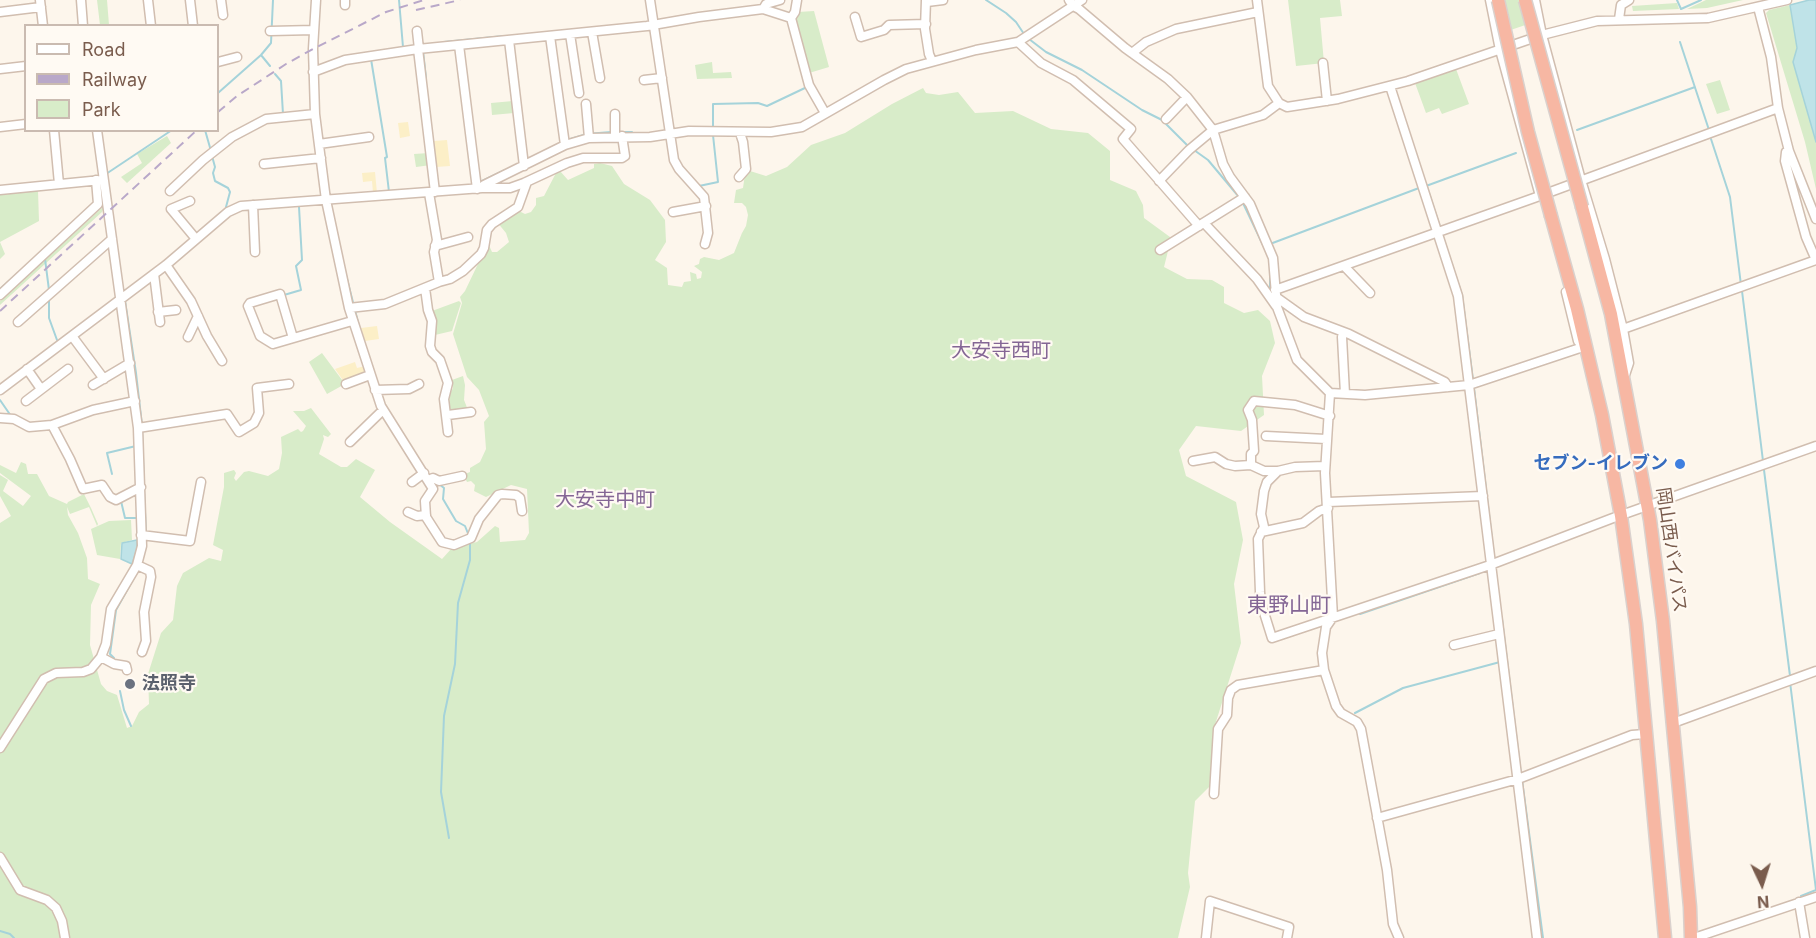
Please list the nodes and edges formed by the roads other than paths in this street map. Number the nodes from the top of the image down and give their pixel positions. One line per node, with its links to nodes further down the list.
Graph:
1 (81, 0): 30 (street)
2 (148, 0): 31 (street)
3 (190, 0): 32 (street)
4 (221, 0): 25 (street)
5 (316, 0): 36 (street)
6 (650, 0): 34 (street)
7 (780, 0): 22 (street)
8 (797, 0): 27 (street)
9 (943, 0): 18 (street)
10 (1082, 0): 19 (street)
11 (1257, 0): 24 (street)
12 (1490, 0): 46 (street)
13 (1498, 0): 158 (highway, bridge)
14 (1525, 0): 141 (highway, 岡山西バイパス, bridge)
15 (1535, 0): 40 (street)
16 (1629, 0): 28 (street)
17 (1787, 0): 21 (street)
18 (926, 1): 33 (street)
19 (1071, 3): 43 (street); 47 (street)
20 (40, 4): 23 (street); 29 (street)
21 (1762, 4): 28 (street); 64 (street)
22 (763, 9): 27 (street); 34 (street)
23 (0, 12)
24 (1258, 12): 47 (street); 63 (street)
25 (223, 15)
26 (855, 17): 33 (street)
27 (791, 18): 65 (street)
28 (1619, 19): 40 (street)
29 (43, 24)
30 (83, 24)
31 (151, 24)
32 (193, 24)
33 (926, 24): 49 (street)
34 (654, 25): 38 (street); 56 (street)
35 (271, 30): 36 (street)
36 (314, 30): 54 (street)
37 (417, 32): 45 (street)
38 (592, 32): 39 (street); 55 (street)
39 (570, 34): 41 (street); 59 (street)
40 (1542, 35): 46 (street); 87 (street)
41 (550, 36): 42 (street); 80 (street)
42 (509, 40): 44 (street); 83 (street)
43 (1018, 42): 49 (street); 88 (street)
44 (459, 45): 45 (street); 91 (street)
45 (420, 48): 54 (street); 94 (street)
46 (1500, 50): 58 (street); 95 (street)
47 (1132, 53): 60 (street)
48 (237, 57): 50 (street)
49 (932, 61): 65 (street)
50 (219, 62)
51 (1323, 63): 61 (street)
52 (24, 66): 53 (street)
53 (0, 69)
54 (316, 71): 66 (street)
55 (600, 78)
56 (662, 78): 57 (street); 76 (street)
57 (645, 80)
58 (1390, 86): 61 (street); 104 (street)
59 (579, 93)
60 (1187, 97): 68 (street); 71 (street)
61 (1327, 101): 63 (street)
62 (586, 104): 77 (street)
63 (1279, 104): 71 (street)
64 (1778, 108): 81 (street); 87 (street)
65 (825, 113): 74 (street)
66 (315, 114): 79 (street); 93 (street)
67 (615, 114): 75 (street)
68 (1166, 119)
69 (24, 124): 70 (street)
70 (0, 127)
71 (1213, 130): 88 (street); 96 (street)
72 (54, 132): 90 (street)
73 (98, 132): 86 (street)
74 (740, 133): 76 (street); 85 (street)
75 (616, 134): 76 (street); 77 (street); 89 (street)
76 (670, 134): 100 (street)
77 (588, 135): 80 (street)
78 (369, 136): 79 (street)
79 (321, 143): 82 (street)
80 (564, 143): 83 (street)
81 (1789, 151): 102 (street); 112 (street)
82 (321, 158): 84 (street); 97 (street)
83 (524, 162): 91 (street)
84 (264, 164)
85 (739, 177)
86 (100, 180): 90 (street); 106 (street); 119 (street)
87 (1581, 180): 95 (street); 129 (street)
88 (1159, 181): 103 (street)
89 (527, 182): 91 (street); 116 (street)
90 (59, 184): 92 (street)
91 (478, 186): 94 (street)
92 (0, 190)
93 (170, 191)
94 (433, 191): 97 (street); 109 (street)
95 (1540, 196): 104 (street); 134 (street)
96 (1243, 198): 103 (street); 120 (street)
97 (329, 200): 99 (street); 122 (street)
98 (190, 201): 107 (street)
99 (253, 206): 107 (street); 111 (street)
100 (706, 206): 101 (street); 108 (street)
101 (673, 212)
102 (1816, 219)
103 (1202, 225): 110 (street); 120 (street)
104 (1437, 233): 114 (street); 147 (street)
105 (468, 237): 109 (street)
106 (112, 239): 121 (street); 127 (street)
107 (196, 239): 113 (street)
108 (705, 244)
109 (435, 246): 116 (street)
110 (1160, 250)
111 (255, 252)
112 (1816, 260): 129 (street)
113 (166, 266): 115 (street); 125 (street)
114 (1344, 266): 118 (street); 120 (street)
115 (154, 274): 121 (street); 124 (street)
116 (439, 282): 117 (street)
117 (425, 288): 122 (street); 157 (street)
118 (1370, 293)
119 (0, 295)
120 (1276, 298): 146 (street); 151 (street)
121 (120, 299): 130 (street); 136 (street)
122 (352, 308): 126 (street)
123 (176, 310): 124 (street)
124 (158, 312): 128 (street)
125 (198, 316): 131 (street); 135 (street)
126 (352, 321): 133 (street); 139 (street)
127 (18, 322)
128 (160, 322)
129 (1623, 329): 141 (street)
130 (72, 336): 137 (street); 140 (street)
131 (188, 337)
132 (1342, 337): 152 (street)
133 (293, 338): 133 (street)
134 (1580, 348): 147 (street); 158 (street)
135 (222, 361)
136 (130, 363): 140 (street); 154 (street)
137 (27, 369): 148 (street); 149 (street)
138 (68, 369): 148 (street)
139 (370, 375): 143 (street); 150 (street)
140 (104, 379): 145 (street)
141 (1624, 379): 179 (highway, 岡山西バイパス)
142 (289, 384): 162 (street)
143 (346, 384)
144 (419, 384): 150 (street)
145 (93, 385)
146 (1447, 385): 147 (street); 152 (street)
147 (1469, 385): 177 (street)
148 (42, 389): 153 (street)
149 (0, 390)
150 (378, 390): 155 (street)
151 (1330, 393): 152 (street); 159 (street)
152 (1344, 394)
153 (26, 401)
154 (135, 401): 161 (street); 162 (street)
155 (382, 410): 166 (street); 173 (street)
156 (471, 412): 157 (street)
157 (448, 415): 163 (street)
158 (1602, 415): 183 (highway)
159 (1330, 416): 165 (street); 169 (street)
160 (0, 418): 161 (street)
161 (52, 425): 176 (street)
162 (141, 428): 176 (street)
163 (448, 432)
164 (1266, 436): 165 (street)
165 (1326, 439): 170 (street)
166 (350, 442)
167 (1816, 446): 179 (street)
168 (1193, 461): 169 (street)
169 (1251, 465): 171 (street)
170 (1325, 466): 171 (street); 178 (street)
171 (1278, 471): 184 (street)
172 (462, 476): 173 (street)
173 (429, 477): 175 (street); 182 (street)
174 (201, 482): 185 (street)
175 (412, 482)
176 (141, 487): 185 (street)
177 (1483, 496): 178 (street); 187 (street)
178 (1328, 505): 184 (street); 188 (street)
179 (1647, 507): 183 (street); 196 (highway, 岡山西バイパス)
180 (522, 511): 182 (street)
181 (408, 512): 182 (street)
182 (426, 515)
183 (1621, 516): 187 (street); 197 (highway)
184 (1261, 532): 188 (street)
185 (141, 535): 186 (street)
186 (137, 565): 191 (street); 192 (street)
187 (1491, 565): 188 (street); 189 (street)
188 (1333, 617): 194 (street)
189 (1499, 634): 190 (street); 199 (street)
190 (1454, 645)
191 (142, 652)
192 (101, 657): 193 (street); 198 (street)
193 (127, 670)
194 (1324, 670): 200 (street); 201 (street)
195 (1816, 671): 196 (street)
196 (1673, 723): 213 (highway, 岡山西バイパス)
197 (1646, 734): 199 (street); 203 (highway)
198 (0, 748)
199 (1520, 778): 201 (street); 210 (street)
200 (1215, 794)
201 (1377, 818): 209 (street)
202 (0, 857): 206 (street)
203 (1660, 892): 211 (street); 212 (highway)
204 (1816, 897): 205 (street)
205 (1799, 902): 213 (street); 214 (street)
206 (65, 938)
207 (1206, 938): 208 (street)
208 (1287, 938)
209 (1399, 938)
210 (1537, 938)
211 (1661, 938)
212 (1665, 938)
213 (1695, 938)
214 (1805, 938)

